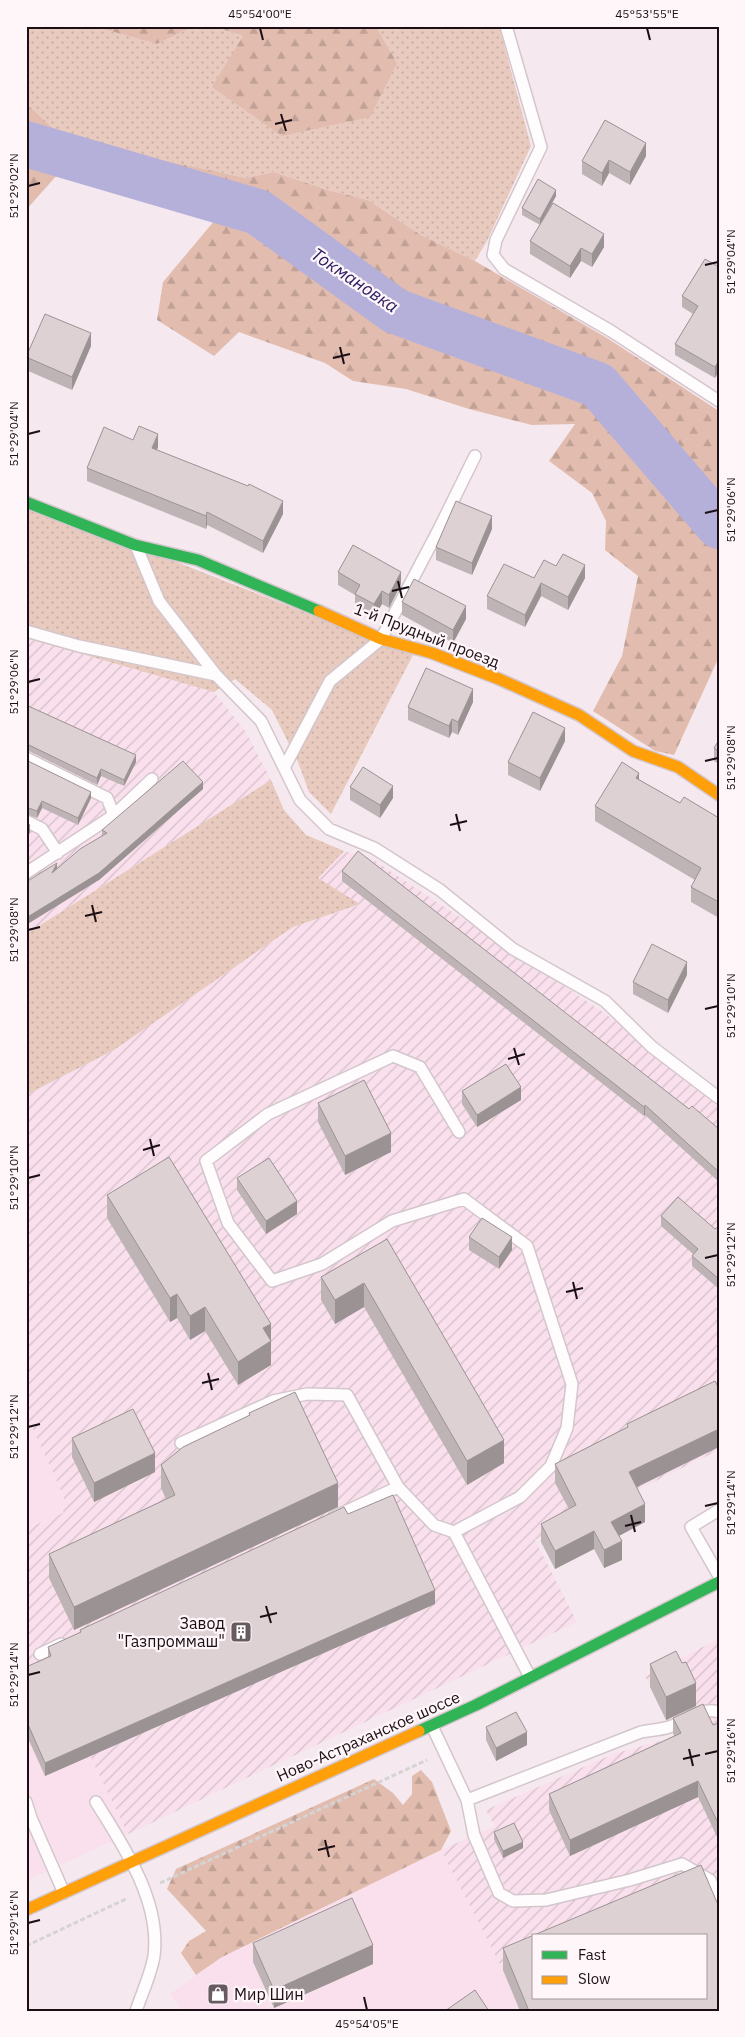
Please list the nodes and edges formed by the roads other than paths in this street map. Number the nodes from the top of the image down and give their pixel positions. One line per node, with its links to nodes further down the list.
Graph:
1 (506, 26): 2 (lane)
2 (719, 401)
3 (474, 456): 7 (lane)
4 (26, 502): 5 (main road, 1-й Прудный проезд)
5 (135, 545): 7 (main road, 1-й Прудный проезд); 8 (lane)
6 (26, 631): 8 (lane)
7 (382, 639): 10 (lane); 12 (main road, 1-й Прудный проезд)
8 (216, 675): 10 (lane)
9 (26, 758): 13 (lane)
10 (284, 768): 17 (lane)
11 (152, 779): 13 (lane)
12 (719, 795)
13 (114, 815): 15 (lane)
14 (26, 821): 15 (lane)
15 (58, 853): 16 (lane)
16 (26, 874)
17 (719, 1098)
18 (459, 1132): 23 (lane)
19 (181, 1443): 20 (lane)
20 (398, 1487): 22 (lane); 23 (lane)
21 (719, 1510): 24 (lane)
22 (326, 1520)
23 (454, 1532): 28 (lane)
24 (719, 1576)
25 (719, 1582): 28 (main road, Ново-Астраханское шоссе)
26 (75, 1638): 27 (lane)
27 (40, 1654)
28 (530, 1677): 30 (main road, Ново-Астраханское шоссе)
29 (719, 1712): 31 (lane)
30 (432, 1726): 31 (lane); 34 (main road, Ново-Астраханское шоссе)
31 (467, 1800): 36 (lane)
32 (26, 1802): 35 (lane)
33 (96, 1802): 34 (lane)
34 (132, 1861): 35 (main road, Ново-Астраханское шоссе); 38 (lane)
35 (64, 1893): 37 (main road, Ново-Астраханское шоссе)
36 (719, 1900)
37 (26, 1910)
38 (136, 2011)

